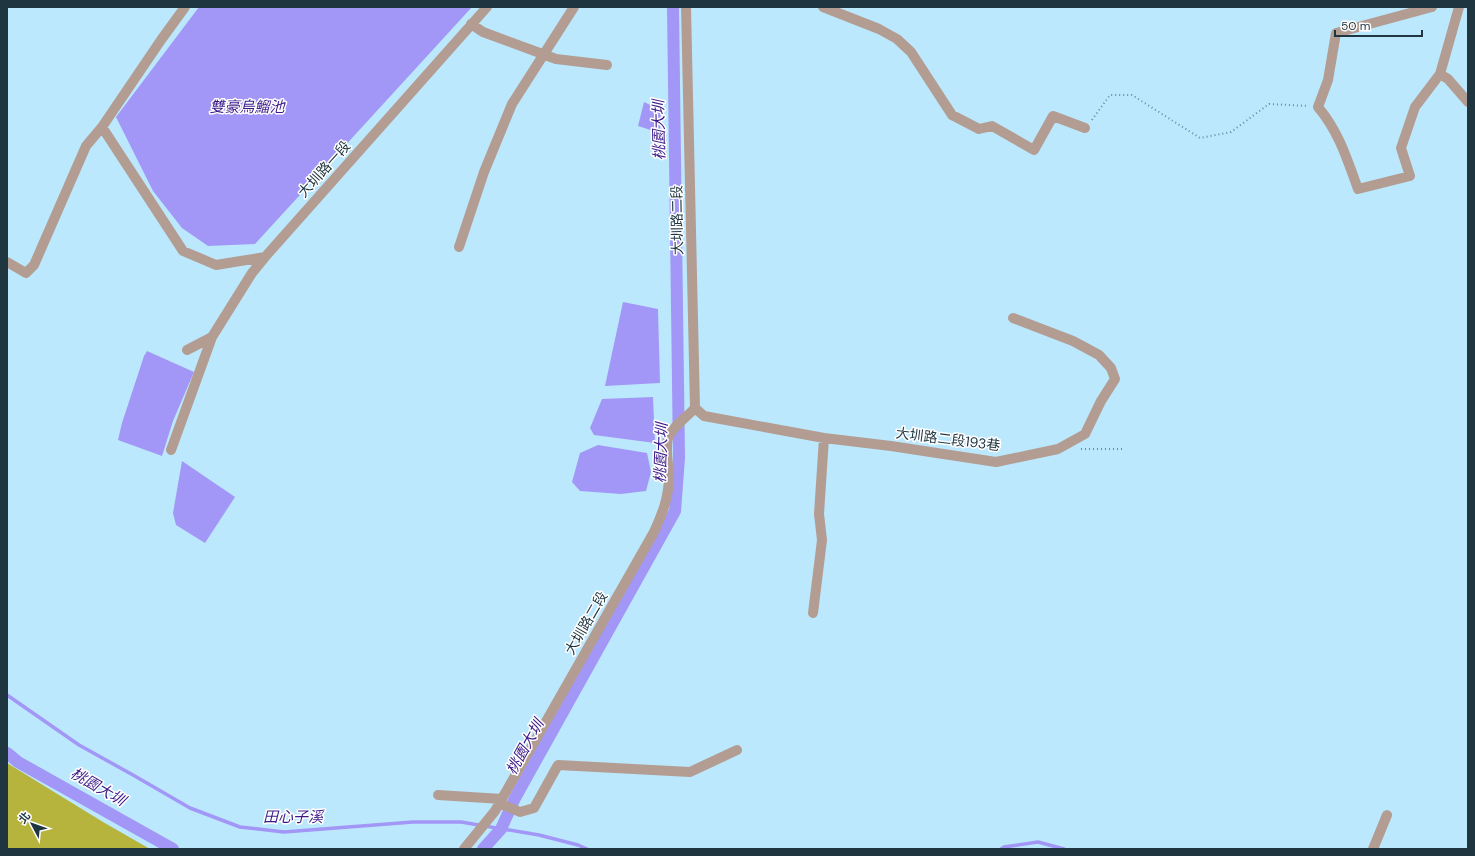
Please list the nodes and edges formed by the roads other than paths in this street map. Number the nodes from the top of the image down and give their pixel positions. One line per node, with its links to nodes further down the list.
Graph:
1 (185, 7): 13 (street)
2 (486, 7): 8 (street, 大圳路一段)
3 (574, 7): 9 (street)
4 (686, 7): 21 (street, 大圳路二段)
5 (823, 7): 14 (street)
6 (1432, 7): 11 (street)
7 (1459, 7): 11 (street)
8 (471, 24): 9 (street); 16 (street, 大圳路一段)
9 (543, 54): 10 (street); 15 (street)
10 (607, 65)
11 (1440, 74): 12 (street)
12 (1468, 102)
13 (102, 127): 16 (street); 17 (street)
14 (1085, 128)
15 (459, 247)
16 (265, 257): 19 (street, 大圳路一段)
17 (7, 262)
18 (1013, 318): 22 (street, 大圳路二段193巷)
19 (212, 337): 20 (street); 23 (street, 大圳路一段)
20 (187, 350)
21 (695, 408): 22 (street, 大圳路二段193巷); 27 (street, 大圳路二段)
22 (824, 438): 24 (street)
23 (171, 450)
24 (813, 613)
25 (737, 750): 27 (street)
26 (438, 795): 27 (street)
27 (500, 805): 29 (street, 大圳路二段)
28 (1387, 815): 30 (street)
29 (464, 849)
30 (1373, 849)

